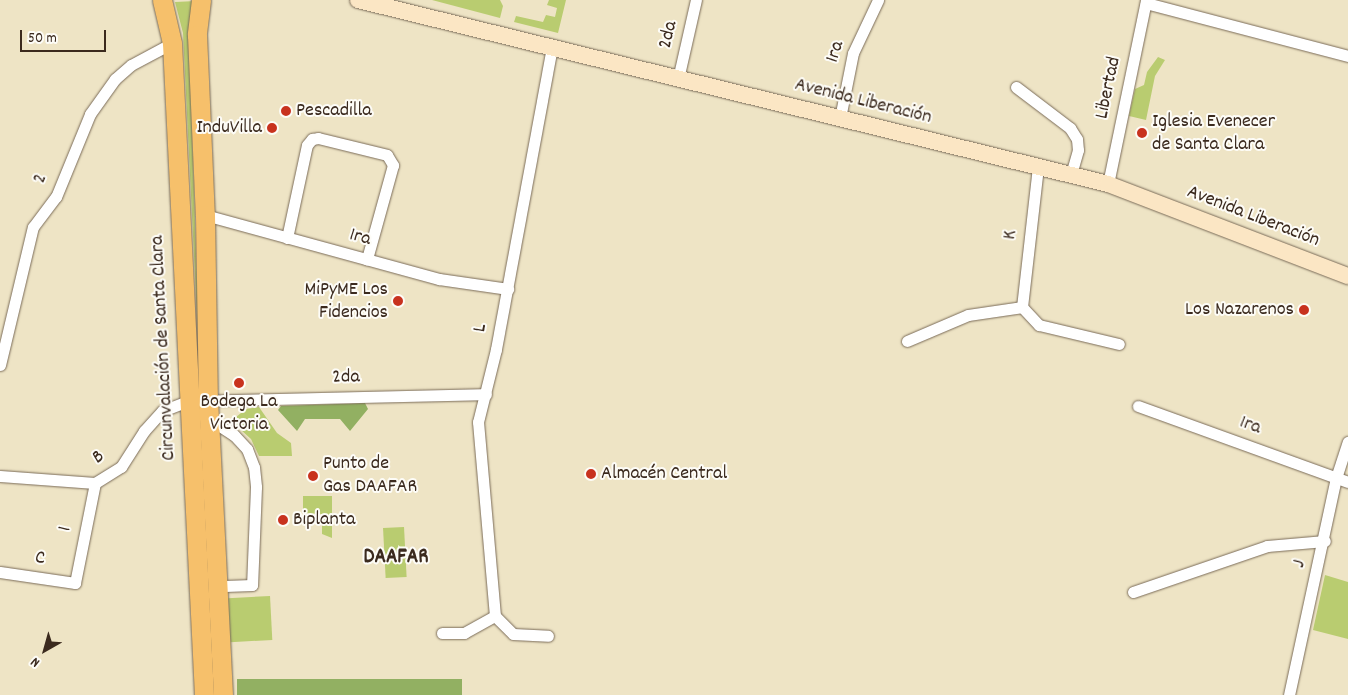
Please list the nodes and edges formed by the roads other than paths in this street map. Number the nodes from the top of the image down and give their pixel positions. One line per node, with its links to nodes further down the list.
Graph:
1 (162, 0): 7 (highway, Circunvalación de Santa Clara)
2 (201, 0): 16 (highway, Circunvalación de Santa Clara)
3 (358, 0): 8 (main road, Avenida Liberación)
4 (696, 0): 10 (street, 2da)
5 (878, 0): 12 (street, 1ra)
6 (1146, 1): 9 (street); 15 (street, Libertad)
7 (172, 43): 24 (street, 2); 27 (highway, Circunvalación de Santa Clara)
8 (552, 48): 10 (main road, Avenida Liberación); 20 (street, L)
9 (1348, 56)
10 (678, 79): 12 (main road, Avenida Liberación)
11 (1016, 87): 14 (street)
12 (840, 118): 13 (main road, Avenida Liberación)
13 (1038, 167): 14 (main road, Avenida Liberación); 21 (street, K)
14 (1071, 175): 15 (main road, Avenida Liberación)
15 (1108, 184): 19 (main road, Avenida Liberación)
16 (205, 215): 17 (street, 1ra); 26 (highway, Circunvalación de Santa Clara)
17 (288, 238): 18 (street, 1ra); 18 (street)
18 (366, 259): 20 (street, 1ra)
19 (1348, 276)
20 (508, 289): 25 (street, L)
21 (1022, 306): 22 (street); 23 (street)
22 (907, 341)
23 (1119, 344)
24 (0, 365)
25 (486, 394): 26 (street, 2da); 40 (street, L)
26 (208, 399): 27 (street, 2da); 29 (highway, Circunvalación de Santa Clara)
27 (188, 400): 34 (street, B); 43 (highway, Circunvalación de Santa Clara)
28 (1138, 406): 32 (street, 1ra)
29 (209, 419): 38 (highway, Circunvalación de Santa Clara); 38 (street)
30 (1348, 442): 32 (street, J)
31 (0, 476): 34 (street, B)
32 (1336, 478): 33 (street, 1ra); 35 (street, J)
33 (1348, 482)
34 (95, 483): 37 (street, 1)
35 (1325, 541): 39 (street); 45 (street, J)
36 (0, 572): 37 (street, C)
37 (75, 583)
38 (218, 586): 44 (highway, Circunvalación de Santa Clara)
39 (1133, 592)
40 (495, 616): 41 (street); 42 (street)
41 (442, 633)
42 (548, 636)
43 (204, 695)
44 (223, 695)
45 (1289, 695)

